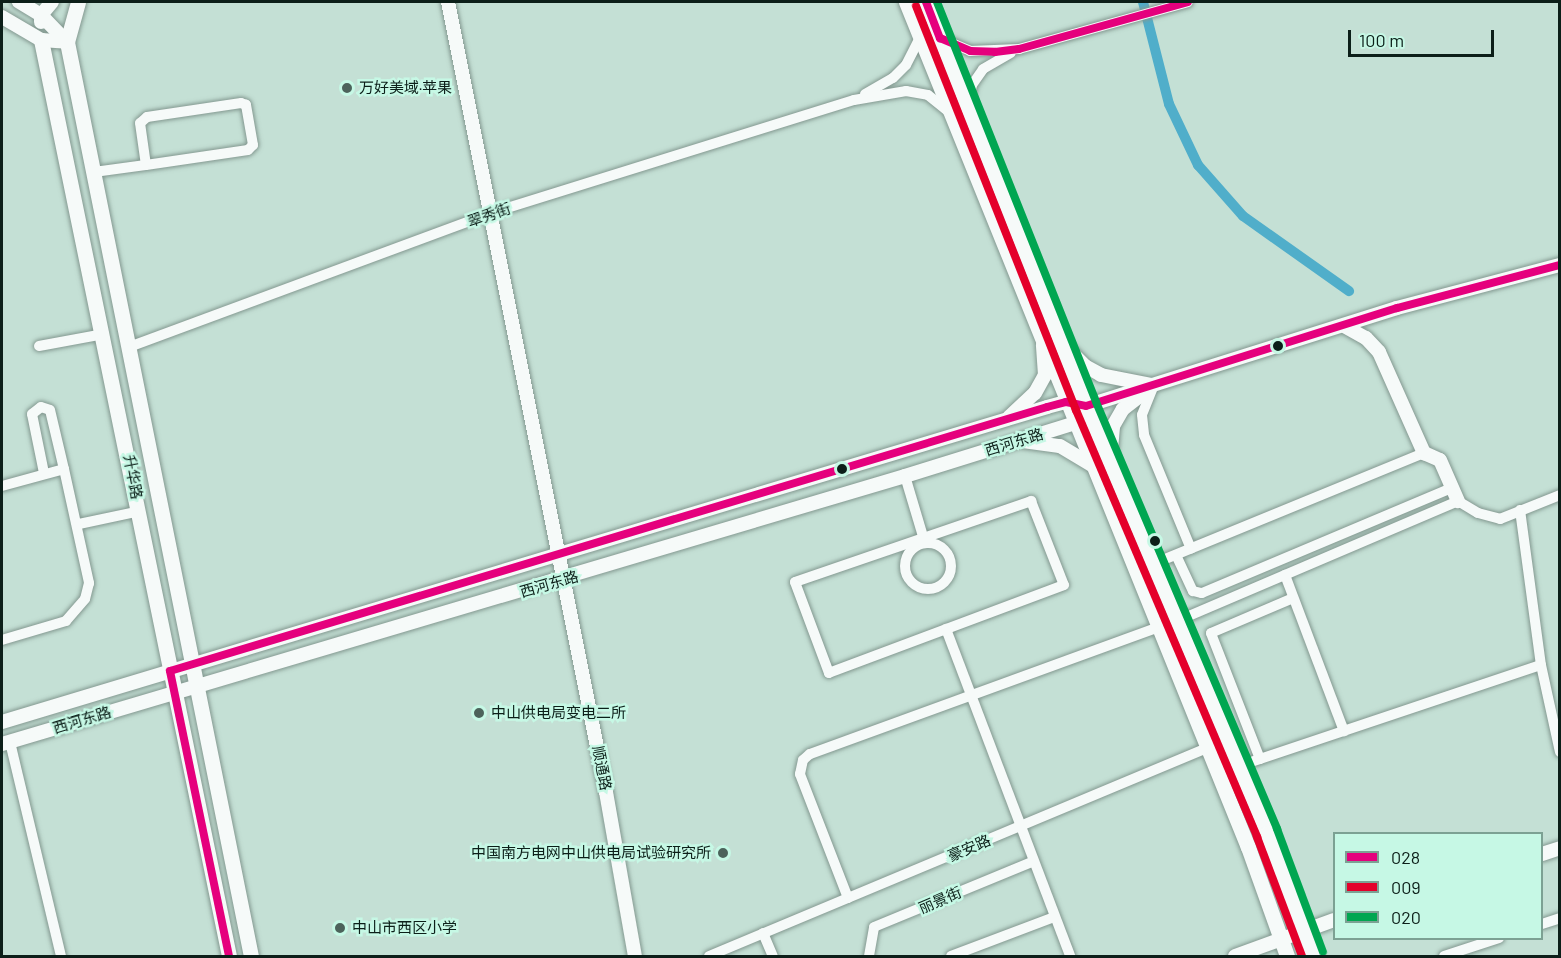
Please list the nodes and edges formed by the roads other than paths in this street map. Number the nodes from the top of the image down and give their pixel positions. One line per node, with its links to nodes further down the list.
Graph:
1 (19, 2): 8 (street)
2 (52, 2): 8 (street)
3 (78, 2): 13 (main road, 升华路)
4 (448, 2): 20 (street, 顺通路)
5 (906, 2): 10 (main road)
6 (926, 2): 11 (main road)
7 (1188, 2): 14 (street)
8 (41, 15): 12 (street, 升华路); 13 (street)
9 (2, 17): 12 (street)
10 (920, 37): 15 (street); 17 (main road)
11 (940, 38): 14 (street); 16 (main road)
12 (42, 40): 13 (street); 23 (main road, 升华路)
13 (67, 42): 19 (main road, 升华路)
14 (1019, 49): 16 (street)
15 (854, 100): 17 (street); 20 (street, 翠秀街)
16 (968, 108): 24 (main road)
17 (951, 113): 25 (main road)
18 (146, 165): 18 (street); 19 (street)
19 (94, 172): 27 (main road, 升华路)
20 (491, 213): 27 (street, 翠秀街); 48 (street, 顺通路)
21 (1560, 265): 22 (street, 西河东路)
22 (1344, 326): 28 (street, 西河东路); 34 (street)
23 (104, 334): 26 (street); 44 (main road, 升华路)
24 (1059, 339): 28 (street); 30 (main road)
25 (1042, 343): 29 (main road); 31 (street)
26 (39, 346)
27 (129, 347): 58 (main road, 升华路)
28 (1154, 385): 30 (street, 西河东路); 35 (street); 47 (street)
29 (1066, 402): 30 (street, 西河东路); 31 (street, 西河东路); 32 (main road)
30 (1086, 406): 32 (street); 35 (main road)
31 (1006, 419): 48 (street, 西河东路)
32 (1075, 423): 33 (street, 西河东路); 36 (main road)
33 (1018, 440): 36 (street); 39 (street, 西河东路)
34 (1424, 453): 41 (street); 47 (street)
35 (1110, 461): 50 (main road)
36 (1092, 465): 55 (main road)
37 (64, 469): 38 (street); 38 (street); 45 (street)
38 (44, 473): 40 (street)
39 (905, 476): 46 (street); 52 (street, 西河东路)
40 (2, 486)
41 (1455, 495): 43 (street); 49 (street); 51 (street)
42 (1560, 495): 43 (street)
43 (1520, 510): 59 (street)
44 (140, 511): 45 (street); 60 (main road, 升华路)
45 (79, 524): 57 (street)
46 (924, 540): 46 (street); 56 (street); 56 (street)
47 (1191, 549): 49 (street)
48 (559, 552): 52 (street, 顺通路); 58 (street, 西河东路)
49 (1176, 555): 50 (street)
50 (1154, 564): 54 (main road)
51 (1285, 575): 53 (street); 54 (street)
52 (564, 579): 61 (street, 西河东路); 89 (street, 顺通路)
53 (1293, 598): 65 (street); 70 (street)
54 (1178, 621): 67 (main road)
55 (1158, 627): 63 (street); 68 (main road)
56 (946, 629): 63 (street)
57 (2, 640)
58 (192, 664): 60 (street, 西河东路); 61 (main road, 升华路)
59 (1541, 665): 65 (street); 69 (street)
60 (170, 671): 62 (main road, 升华路); 64 (street, 西河东路)
61 (197, 686): 62 (street, 西河东路); 88 (main road, 升华路)
62 (174, 692): 66 (street, 西河东路); 87 (main road, 升华路)
63 (970, 698): 72 (street); 76 (street)
64 (2, 722)
65 (1344, 731): 70 (street)
66 (6, 743): 86 (street)
67 (1230, 744): 68 (street, 豪安路); 71 (main road)
68 (1207, 748): 72 (street, 豪安路); 83 (main road)
69 (1560, 752)
70 (1260, 759): 71 (street)
71 (1239, 766): 81 (main road)
72 (1018, 827): 75 (street); 76 (street, 豪安路)
73 (1560, 848): 74 (street)
74 (1543, 854)
75 (1032, 862): 77 (street); 85 (street, 丽景街)
76 (848, 898): 82 (street, 豪安路)
77 (1054, 917): 92 (street); 93 (street)
78 (1560, 918): 80 (street)
79 (1333, 921): 81 (street)
80 (1543, 924)
81 (1303, 931): 83 (street); 96 (main road)
82 (763, 933): 90 (street, 豪安路); 91 (street)
83 (1280, 938): 94 (street); 95 (main road)
84 (1495, 940): 97 (street)
85 (869, 956)
86 (61, 957)
87 (229, 957)
88 (251, 957)
89 (635, 957)
90 (709, 957)
91 (773, 957)
92 (951, 957)
93 (1070, 957)
94 (1235, 957)
95 (1287, 957)
96 (1312, 957)
97 (1444, 957)

